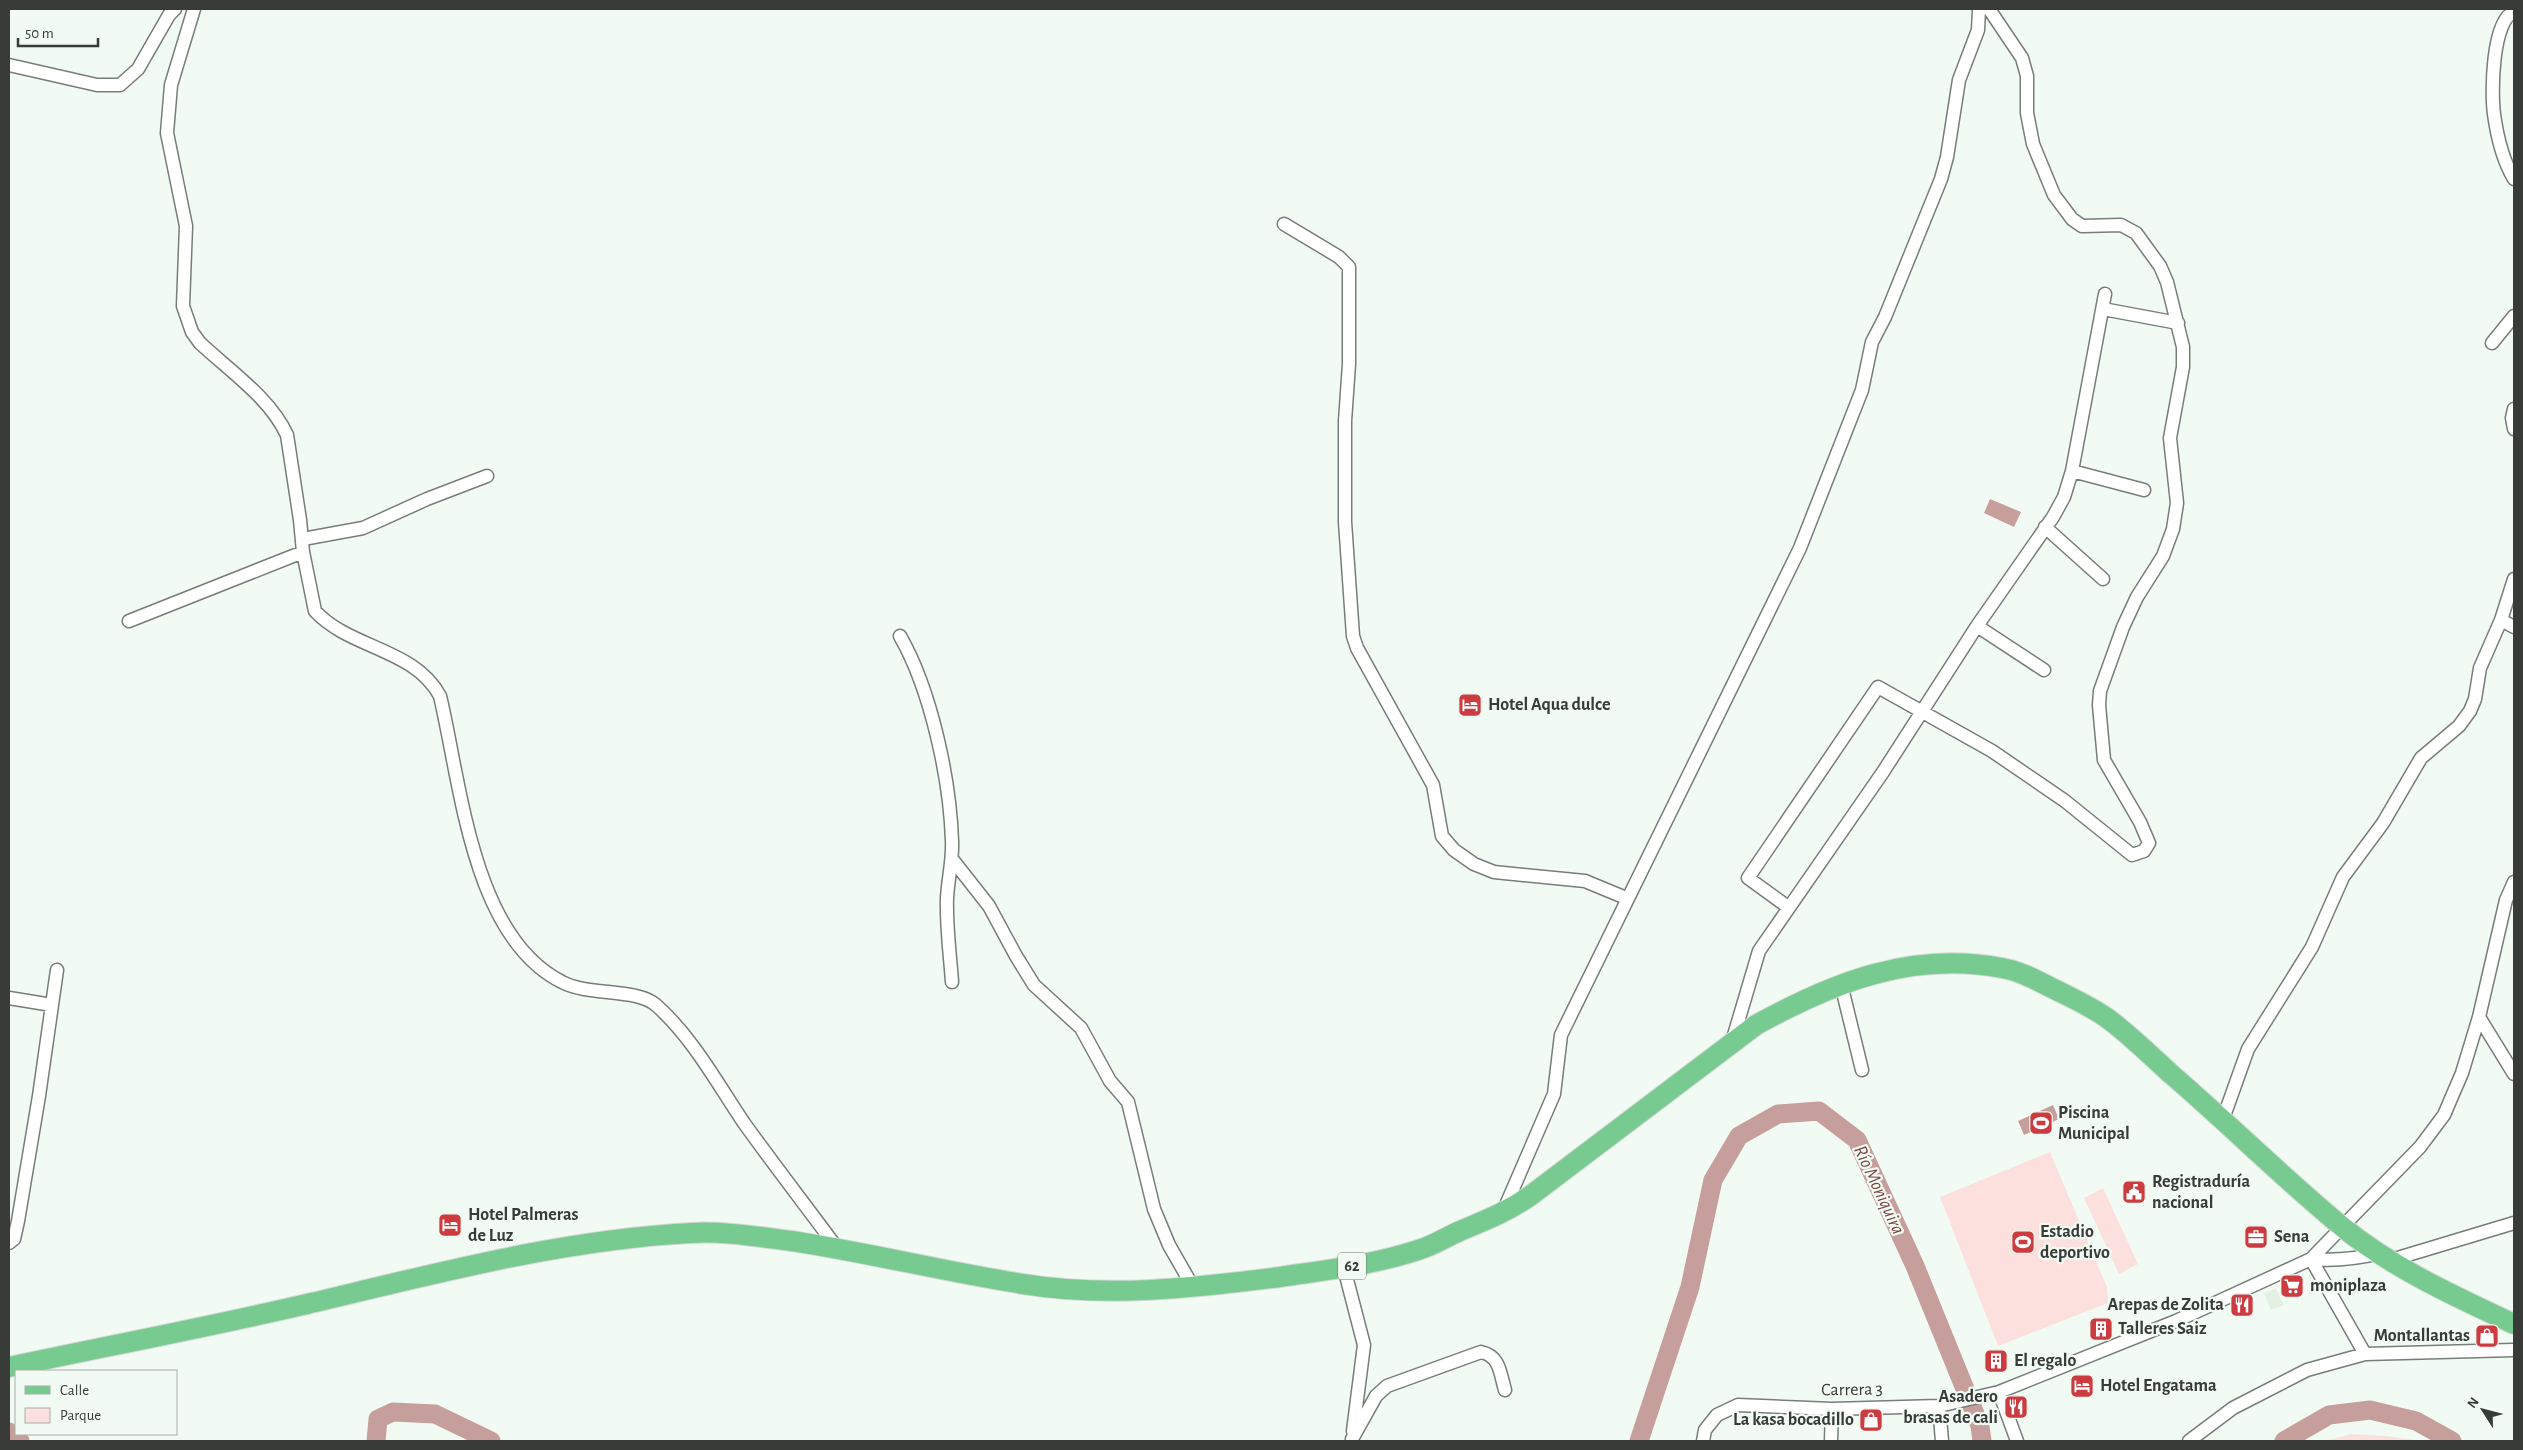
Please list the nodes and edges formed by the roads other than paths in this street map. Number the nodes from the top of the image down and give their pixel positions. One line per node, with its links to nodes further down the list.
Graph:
1 (175, 9): 6 (street)
2 (194, 9): 20 (street)
3 (1979, 9): 32 (street)
4 (1989, 9): 12 (street)
5 (2514, 12): 7 (street)
6 (9, 65)
7 (2514, 179)
8 (1284, 224): 32 (street)
9 (2105, 294): 10 (street)
10 (2103, 308): 12 (street); 16 (street)
11 (2514, 316): 13 (street)
12 (2178, 323): 29 (street)
13 (2492, 343)
14 (2514, 409): 15 (street)
15 (2514, 429)
16 (2072, 471): 18 (street); 19 (street)
17 (488, 476): 20 (street)
18 (2144, 490)
19 (2045, 527): 21 (street); 25 (street)
20 (303, 546): 24 (street); 48 (street)
21 (2103, 579)
22 (2514, 579): 23 (street)
23 (2501, 620): 26 (street); 43 (street)
24 (129, 621)
25 (1977, 626): 28 (street); 29 (street)
26 (2514, 627)
27 (900, 636): 30 (street)
28 (2044, 670)
29 (1922, 713): 33 (street); 33 (street)
30 (952, 859): 35 (street); 52 (street)
31 (2514, 882): 39 (street)
32 (1626, 898): 44 (street)
33 (1788, 907): 40 (street)
34 (57, 970): 38 (street)
35 (952, 982)
36 (1841, 984): 40 (main road, 62); 41 (street); 43 (main road, 62)
37 (9, 998): 38 (street)
38 (52, 1005): 47 (street)
39 (2479, 1017): 42 (street); 46 (street)
40 (1732, 1044): 44 (main road, 62)
41 (1862, 1070)
42 (2514, 1074)
43 (2223, 1119): 46 (main road, 62)
44 (1502, 1214): 51 (main road, 62)
45 (2514, 1223): 49 (street)
46 (2341, 1226): 49 (main road, 62); 50 (street)
47 (9, 1243)
48 (837, 1248): 52 (main road, 62); 56 (main road, 62)
49 (2385, 1256): 50 (street); 53 (main road, 62)
50 (2311, 1259): 55 (street); 58 (street, Carrera 3)
51 (1344, 1268): 52 (main road, 62); 62 (street)
52 (1193, 1287)
53 (2514, 1324)
54 (2514, 1350): 55 (street)
55 (2365, 1354): 66 (street)
56 (9, 1367)
57 (1505, 1390): 62 (street)
58 (1999, 1392): 59 (street, Carrera 3); 65 (street)
59 (1945, 1405): 60 (street, Carrera 3); 64 (street)
60 (1832, 1409): 61 (street, Carrera 3); 63 (street)
61 (1704, 1436)
62 (1352, 1440)
63 (1831, 1441)
64 (1942, 1441)
65 (2017, 1441)
66 (2189, 1441)

